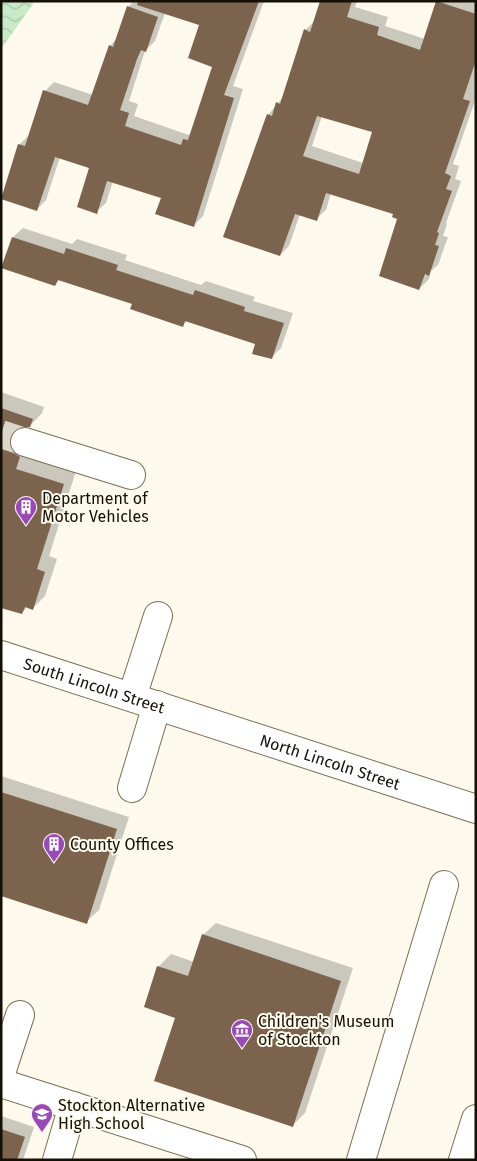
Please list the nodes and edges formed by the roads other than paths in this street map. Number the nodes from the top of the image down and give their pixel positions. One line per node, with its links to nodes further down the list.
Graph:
1 (25, 442): 2 (street)
2 (130, 475)
3 (158, 616): 5 (street)
4 (1, 655): 5 (street, South Lincoln Street)
5 (144, 701): 6 (street, South Lincoln Street); 7 (street)
6 (186, 714): 8 (street, North Lincoln Street)
7 (132, 788)
8 (476, 810)
9 (444, 885): 17 (street)
10 (20, 1015): 11 (street)
11 (1, 1073)
12 (1, 1083): 13 (street)
13 (67, 1104): 15 (street); 16 (street)
14 (476, 1119): 18 (street)
15 (57, 1160)
16 (242, 1160)
17 (361, 1160)
18 (463, 1160)

